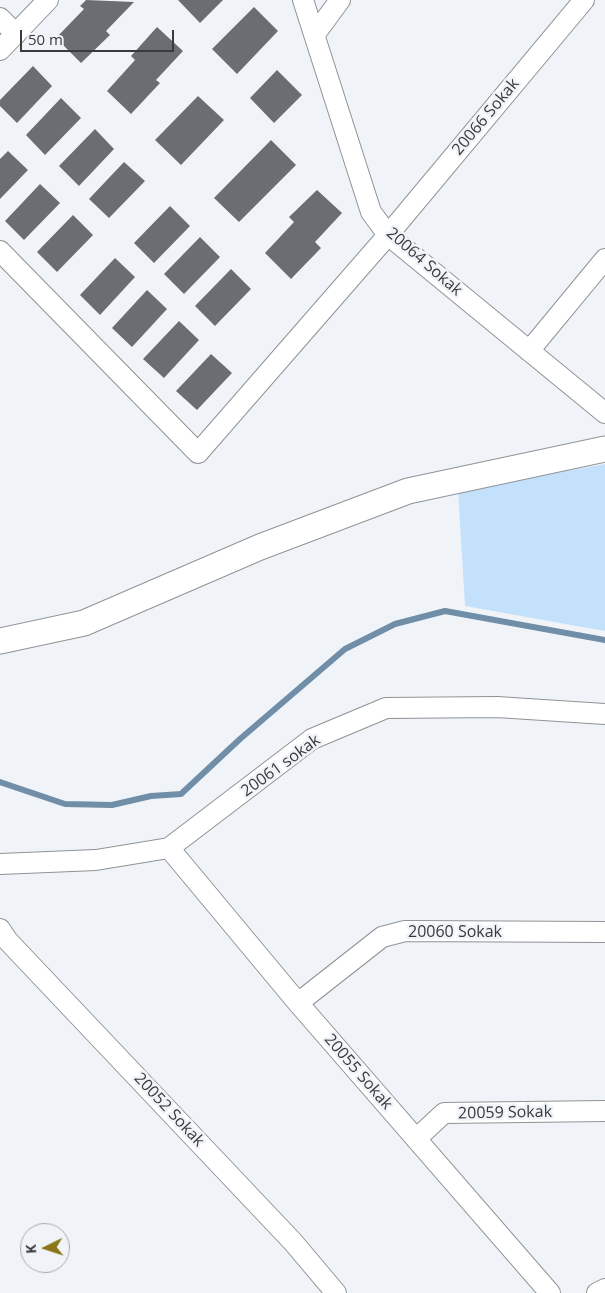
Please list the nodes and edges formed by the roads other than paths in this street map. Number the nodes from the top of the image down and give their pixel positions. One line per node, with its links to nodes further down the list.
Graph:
1 (48, 0): 6 (street)
2 (303, 0): 7 (street, 20064 Sokak)
3 (340, 0): 7 (street)
4 (584, 0): 9 (street, 20066 Sokak)
5 (0, 18): 6 (street)
6 (16, 34): 8 (street)
7 (315, 34): 9 (street, 20064 Sokak)
8 (0, 50)
9 (388, 235): 10 (street, 20066 Sokak); 12 (street, 20064 Sokak)
10 (0, 252)
11 (605, 258): 12 (street)
12 (530, 351): 13 (street, 20064 Sokak)
13 (605, 413)
14 (605, 449): 15 (street)
15 (0, 641)
16 (605, 714): 17 (street, 20061 sokak)
17 (169, 848): 18 (street, 20061 sokak); 21 (street, 20055 Sokak)
18 (1, 865)
19 (0, 929): 25 (street, 20052 Sokak)
20 (605, 932): 21 (street, 20060 Sokak)
21 (298, 1003): 23 (street, 20055 Sokak)
22 (605, 1111): 23 (street, 20059 Sokak)
23 (416, 1139): 26 (street, 20055 Sokak)
24 (605, 1290): 27 (street)
25 (336, 1293)
26 (550, 1293)
27 (597, 1293)

